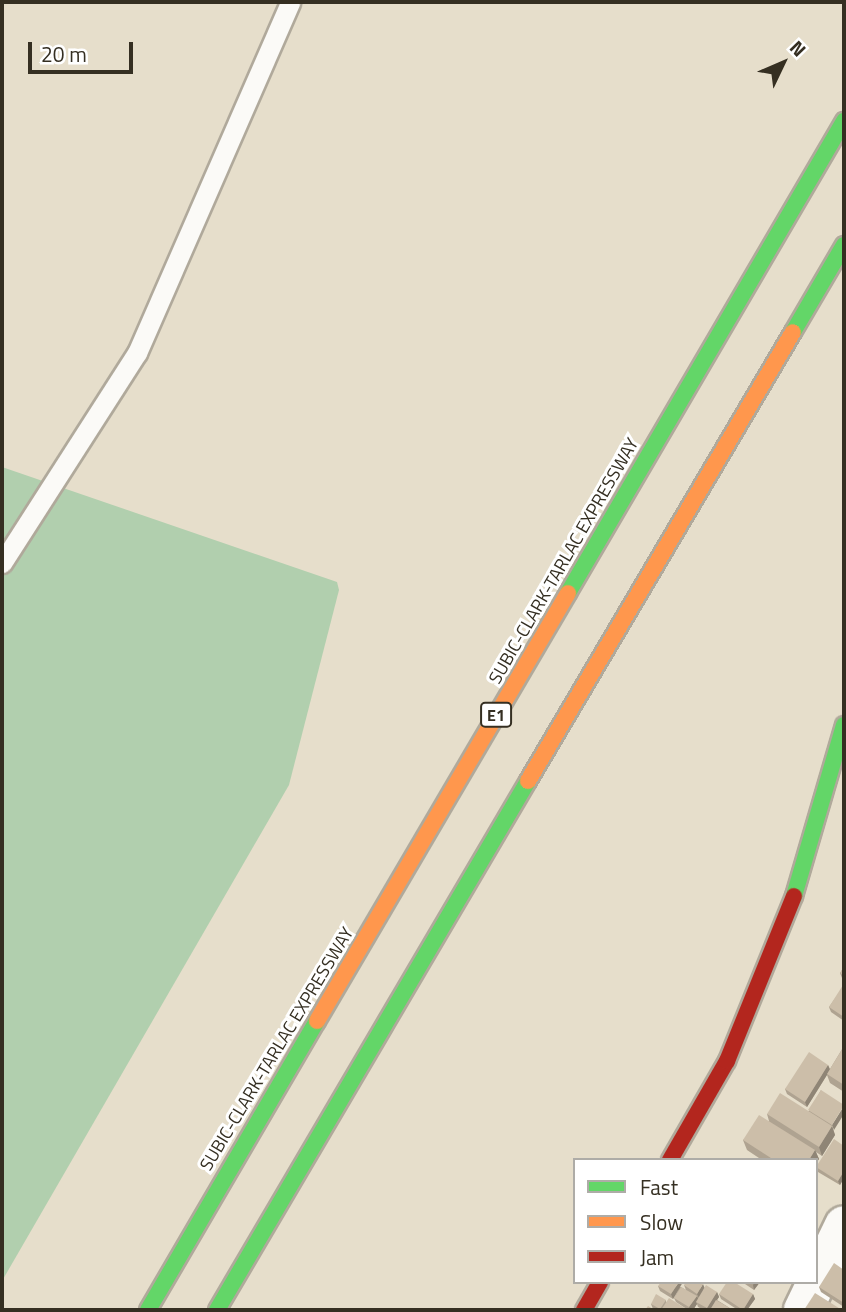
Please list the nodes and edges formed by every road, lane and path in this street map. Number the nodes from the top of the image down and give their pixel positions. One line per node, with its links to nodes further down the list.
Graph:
1 (290, 2): 4 (lane)
2 (844, 121): 11 (main road, SUBIC-CLARK-TARLAC EXPRESSWAY / E1)
3 (844, 244): 12 (main road)
4 (2, 563)
5 (844, 725): 6 (main road)
6 (671, 1158)
7 (844, 1225): 8 (street)
8 (818, 1279)
9 (599, 1284): 13 (main road)
10 (816, 1284): 14 (street)
11 (148, 1310)
12 (217, 1310)
13 (584, 1310)
14 (803, 1310)

